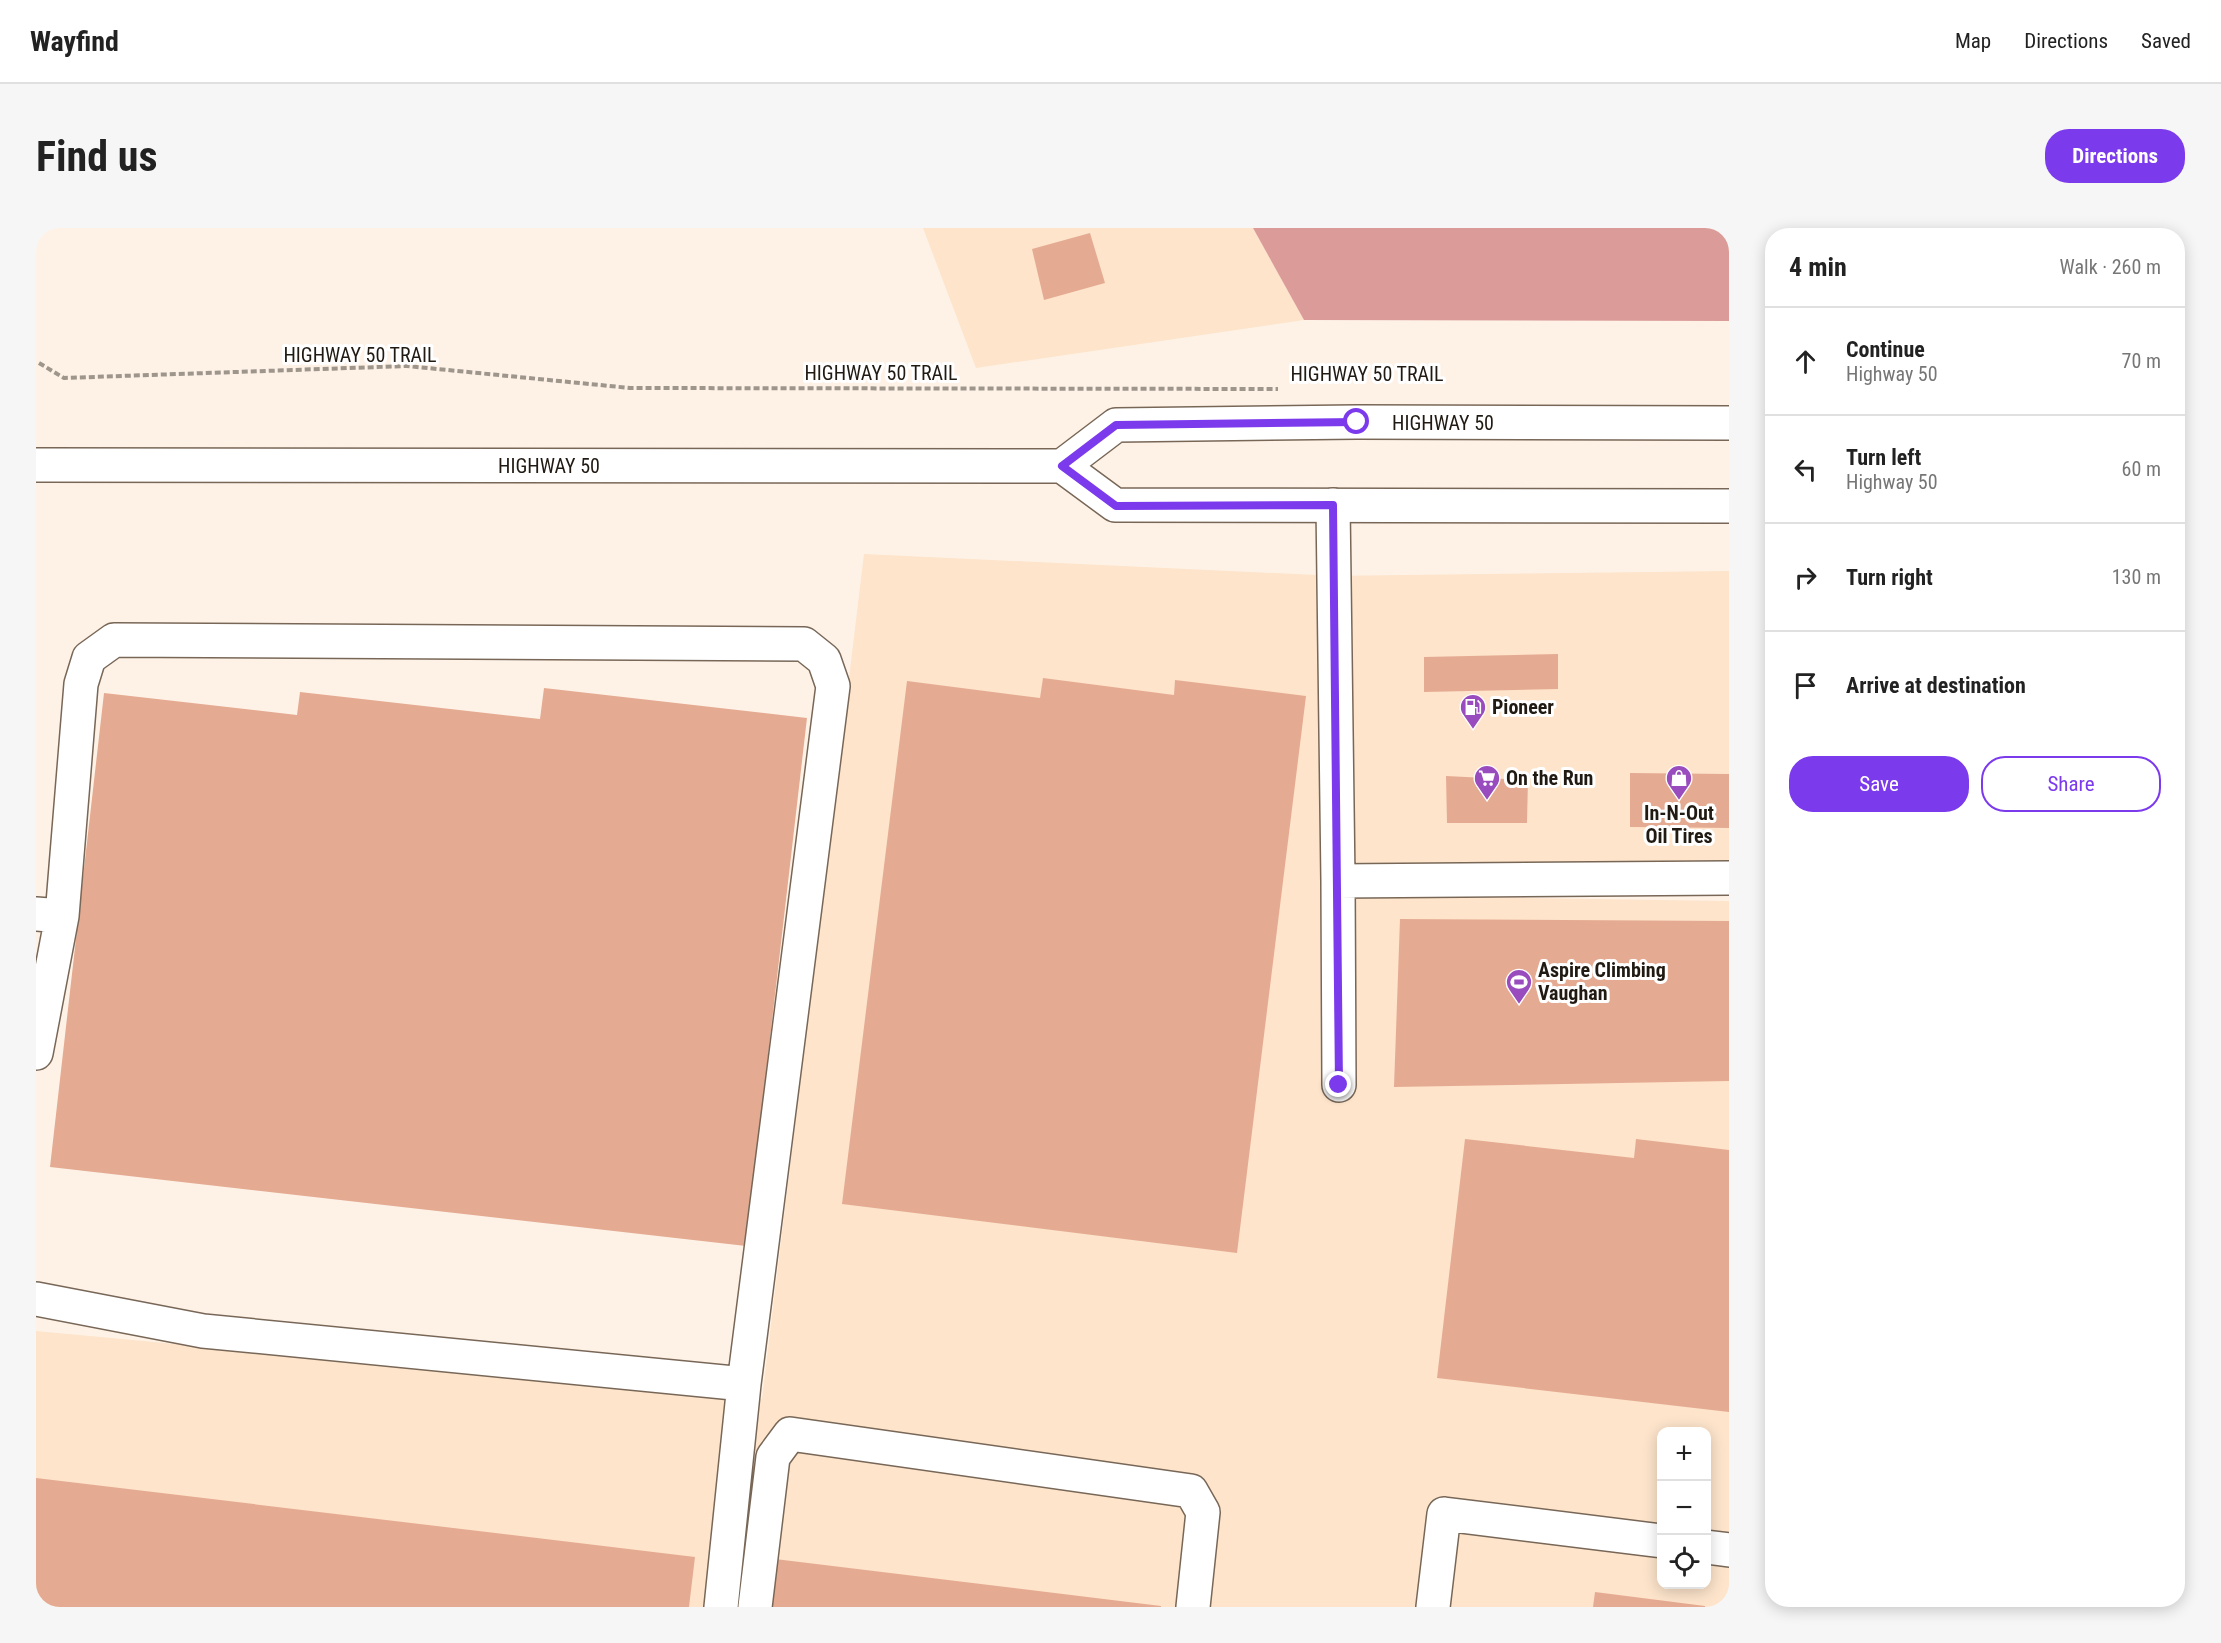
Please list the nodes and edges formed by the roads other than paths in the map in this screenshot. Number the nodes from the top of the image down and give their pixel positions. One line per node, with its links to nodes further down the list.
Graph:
1 (1729, 423): 3 (main road, HIGHWAY 50)
2 (36, 465): 3 (main road, HIGHWAY 50)
3 (1062, 466): 4 (main road)
4 (1333, 505): 5 (main road); 7 (main road)
5 (1729, 506)
6 (1729, 878): 7 (main road)
7 (1338, 880): 10 (main road)
8 (49, 915): 9 (main road); 12 (main road)
9 (36, 1053)
10 (1339, 1085)
11 (36, 1299): 12 (main road)
12 (744, 1384): 16 (main road)
13 (1657, 1540): 19 (main road)
14 (1711, 1548): 15 (main road)
15 (1729, 1550)
16 (722, 1607)
17 (755, 1607): 18 (main road)
18 (1193, 1607)
19 (1433, 1607)

